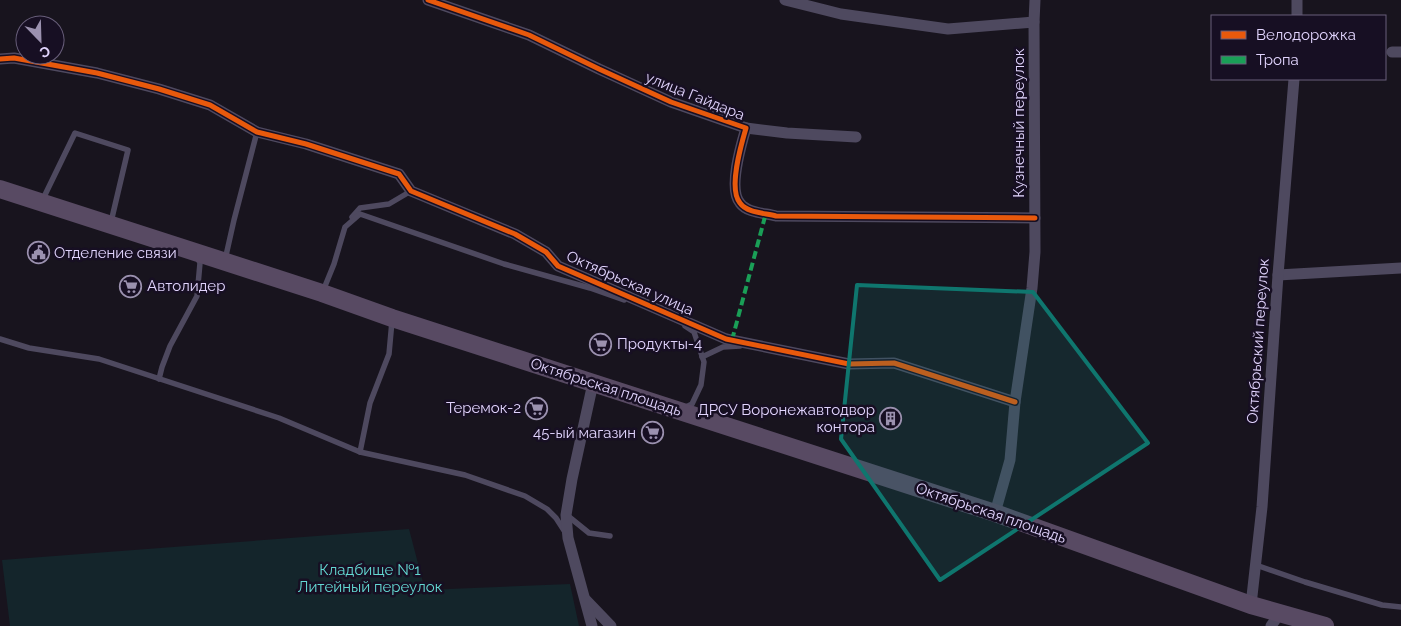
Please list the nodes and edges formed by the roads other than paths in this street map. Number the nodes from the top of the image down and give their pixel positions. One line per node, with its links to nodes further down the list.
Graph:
1 (428, 0): 9 (street, улица Гайдара)
2 (785, 0): 6 (street)
3 (1035, 0): 6 (street, Кузнечный переулок)
4 (1297, 0): 5 (street)
5 (1297, 15)
6 (1034, 22): 15 (street, Кузнечный переулок)
7 (0, 59): 10 (street, Октябрьская улица)
8 (1294, 80): 21 (street, Октябрьский переулок)
9 (746, 128): 11 (street, улица Гайдара); 15 (street, улица Гайдара)
10 (257, 132): 13 (street, Октябрьская улица); 19 (lane)
11 (856, 137)
12 (0, 189): 14 (main road, Октябрьская площадь)
13 (412, 191): 17 (lane); 25 (street, Октябрьская улица)
14 (41, 202): 16 (main road, Октябрьская площадь); 16 (lane)
15 (1035, 218): 29 (street, Кузнечный переулок)
16 (111, 225): 18 (main road, Октябрьская площадь)
17 (344, 227): 22 (lane); 26 (lane)
18 (196, 252): 19 (main road, Октябрьская площадь); 27 (lane)
19 (225, 262): 22 (main road, Октябрьская площадь)
20 (1401, 268): 21 (street)
21 (1278, 275): 36 (street, Октябрьский переулок)
22 (322, 293): 23 (main road, Октябрьская площадь)
23 (392, 318): 28 (main road, Октябрьская площадь); 31 (lane)
24 (0, 339): 27 (lane)
25 (758, 346): 26 (lane); 29 (street, Октябрьская улица)
26 (702, 357): 30 (lane)
27 (159, 379): 31 (lane)
28 (593, 383): 30 (main road, Октябрьская площадь); 33 (street)
29 (1015, 402): 32 (street, Кузнечный переулок)
30 (678, 411): 32 (main road, Октябрьская площадь)
31 (360, 452): 35 (lane)
32 (995, 513): 38 (main road, Октябрьская площадь)
33 (566, 515): 34 (lane); 35 (street)
34 (610, 536)
35 (568, 538): 37 (street)
36 (1256, 565): 38 (street, Октябрьский переулок); 39 (lane)
37 (585, 598): 41 (street); 42 (street)
38 (1251, 605): 40 (main road, Октябрьская площадь)
39 (1401, 607)
40 (1276, 620): 43 (main road, Октябрьская площадь)
41 (612, 625)
42 (592, 626)
43 (1325, 626)

